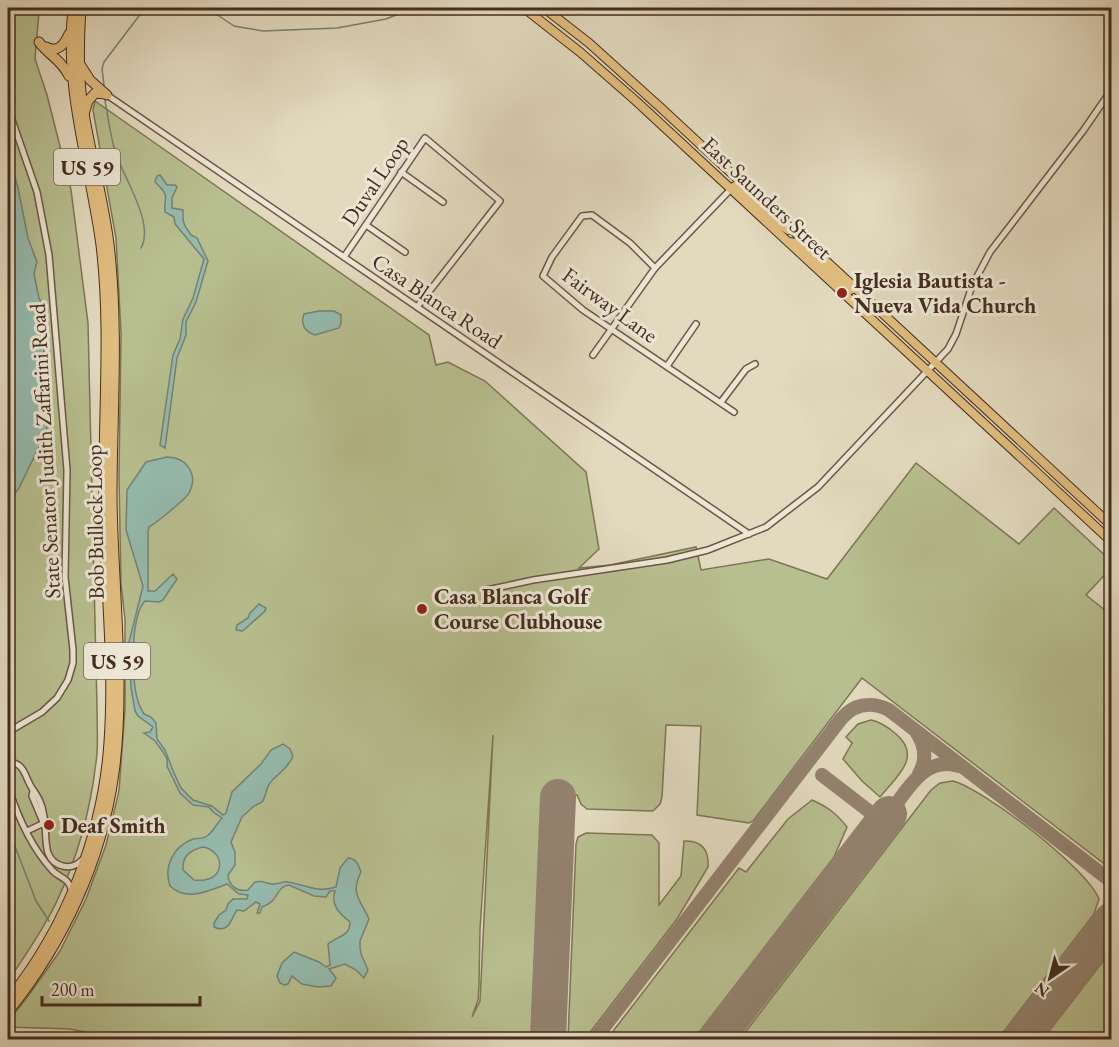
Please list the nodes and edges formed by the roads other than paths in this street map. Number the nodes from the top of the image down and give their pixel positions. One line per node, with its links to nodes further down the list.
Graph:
1 (73, 8): 6 (highway, Bob Bullock Loop / US 59)
2 (81, 8): 7 (highway, Bob Bullock Loop / US 59)
3 (86, 8): 7 (highway, US 59)
4 (525, 8): 15 (main road, East Saunders Street)
5 (544, 8): 18 (main road, East Saunders Street)
6 (71, 28): 9 (highway, Bob Bullock Loop / US 59); 9 (highway)
7 (79, 45): 8 (highway, Bob Bullock Loop / US 59)
8 (79, 62): 11 (highway); 13 (highway, Bob Bullock Loop / US 59)
9 (71, 81): 43 (highway, Bob Bullock Loop / US 59)
10 (1112, 89): 28 (street)
11 (107, 95): 13 (highway); 21 (street, Casa Blanca Road)
12 (8, 108): 38 (street, State Senator Judith Zaffarini Road)
13 (84, 114): 46 (highway, Bob Bullock Loop / US 59)
14 (402, 172): 16 (street); 17 (street, Duval Loop); 24 (street, Duval Loop)
15 (731, 189): 18 (main road); 19 (main road, East Saunders Street); 22 (street)
16 (443, 202)
17 (366, 225): 20 (street); 21 (street, Duval Loop)
18 (798, 234): 23 (main road, East Saunders Street)
19 (788, 242): 23 (main road); 31 (main road, East Saunders Street)
20 (405, 252)
21 (344, 257): 24 (street, Casa Blanca Road)
22 (655, 268): 26 (street); 26 (street, Fairway Lane)
23 (855, 288): 28 (main road, East Saunders Street)
24 (417, 307): 35 (street, Casa Blanca Road)
25 (696, 324): 30 (street)
26 (612, 327): 27 (street); 30 (street, Fairway Lane)
27 (592, 355)
28 (935, 363): 31 (street); 34 (main road, East Saunders Street)
29 (755, 364): 32 (street)
30 (667, 366): 32 (street, Fairway Lane)
31 (927, 371): 35 (street); 36 (main road, East Saunders Street)
32 (721, 402): 33 (street, Fairway Lane)
33 (734, 412)
34 (1112, 526)
35 (749, 534): 37 (street)
36 (1112, 542)
37 (487, 590)
38 (8, 732)
39 (8, 762): 41 (street)
40 (8, 786): 42 (street)
41 (44, 824): 42 (street); 43 (street)
42 (27, 831): 44 (street)
43 (85, 857): 44 (highway, Bob Bullock Loop / US 59)
44 (72, 892): 45 (highway, Bob Bullock Loop / US 59)
45 (8, 1000)
46 (8, 1012)

